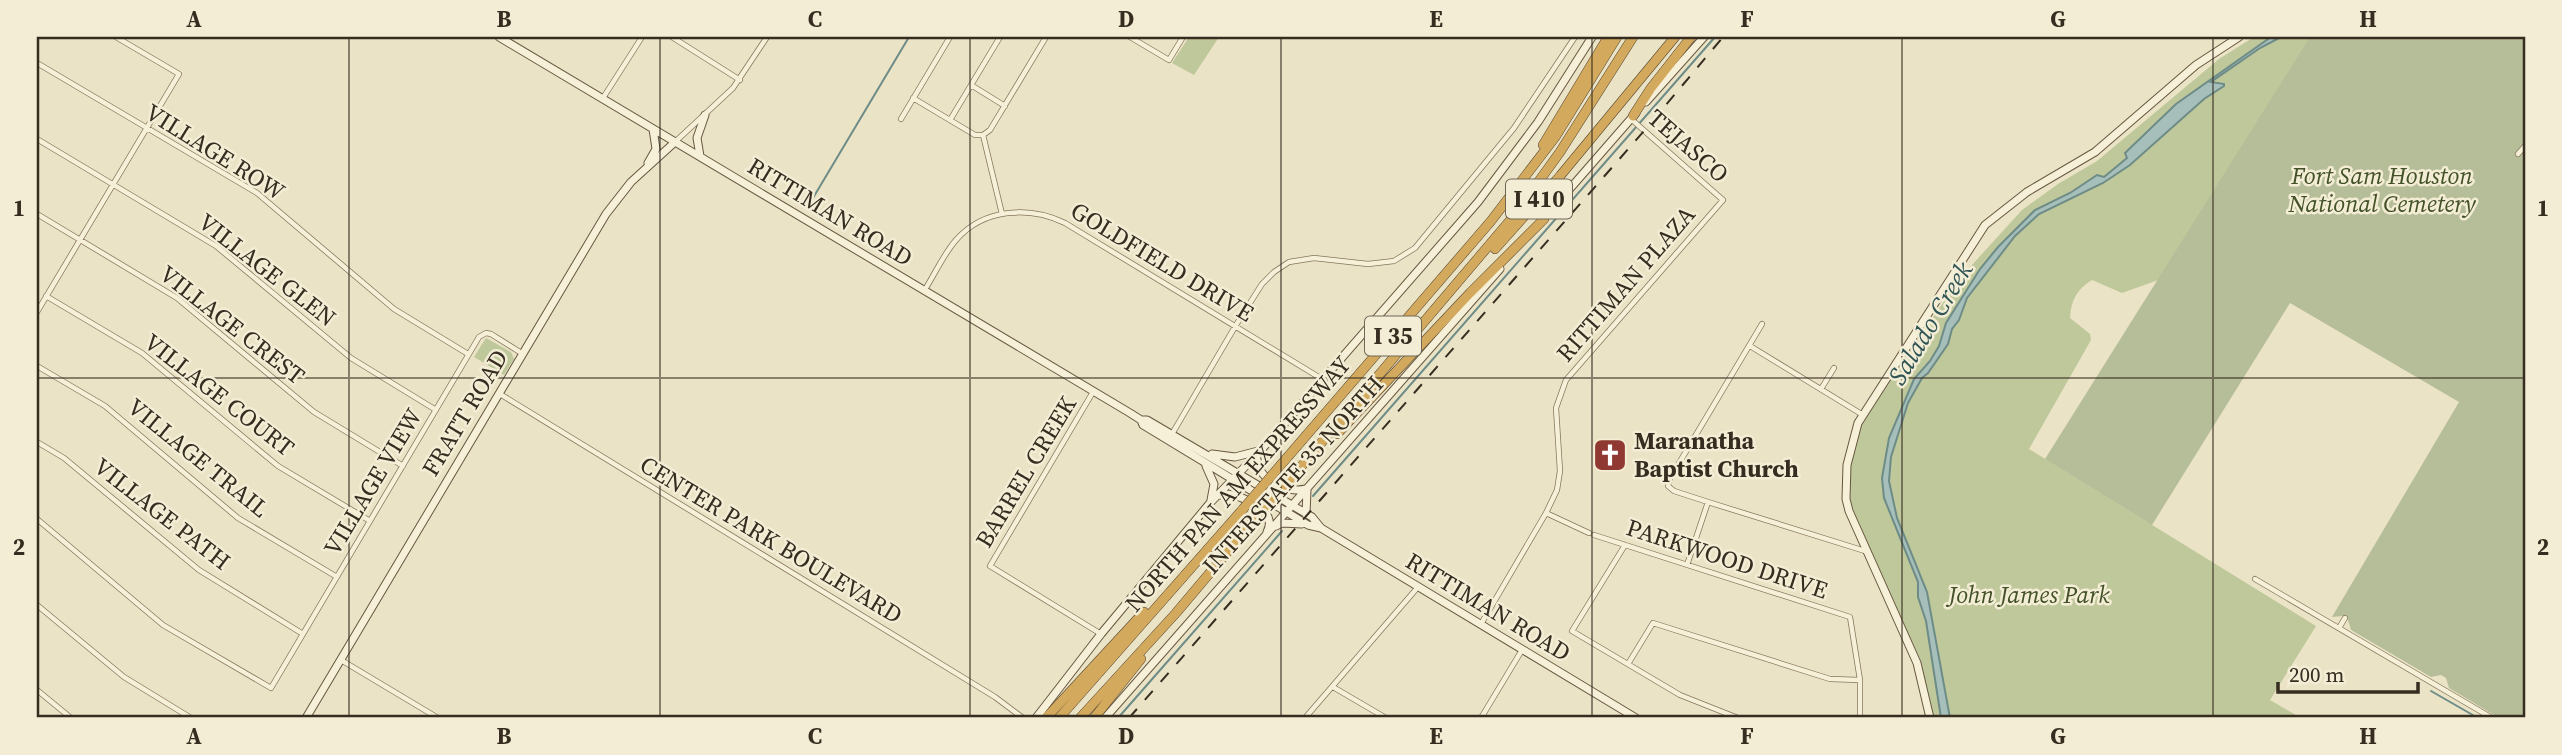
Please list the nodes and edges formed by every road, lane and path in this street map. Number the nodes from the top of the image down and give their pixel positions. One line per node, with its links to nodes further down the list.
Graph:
1 (116, 37): 30 (street)
2 (499, 37): 24 (main road, RITTIMAN ROAD)
3 (642, 37): 24 (street)
4 (673, 37): 21 (street)
5 (767, 37): 21 (street)
6 (950, 37): 23 (street)
7 (1000, 37): 22 (street)
8 (1046, 37): 25 (street)
9 (1130, 37): 10 (street)
10 (1183, 37)
11 (1575, 37): 50 (street)
12 (1592, 37): 57 (main road, INTERSTATE 35 NORTH)
13 (1608, 37): 40 (highway, I 410)
14 (1617, 37): 40 (highway, NORTH PAN AM EXPRESSWAY / I 35)
15 (1633, 37): 54 (highway, NORTH PAN AM EXPRESSWAY / I 35)
16 (1675, 37): 54 (highway, I 410)
17 (1691, 37): 29 (highway)
18 (1704, 37): 29 (main road, INTERSTATE 35 NORTH)
19 (2239, 37): 62 (main road)
20 (37, 63): 30 (street, VILLAGE ROW)
21 (740, 80): 26 (street)
22 (971, 85): 25 (street); 28 (street)
23 (913, 98): 27 (street); 28 (street)
24 (603, 99): 31 (main road, RITTIMAN ROAD)
25 (1005, 106): 32 (street)
26 (705, 115): 34 (street); 37 (main road)
27 (901, 119)
28 (950, 120): 32 (street)
29 (1635, 121): 41 (street, TEJASCO); 44 (main road, INTERSTATE 35 NORTH)
30 (146, 128): 39 (street); 52 (street, VILLAGE ROW)
31 (652, 128): 34 (main road, RITTIMAN ROAD); 38 (main road)
32 (983, 135): 43 (street)
33 (37, 139): 39 (street, VILLAGE GLEN)
34 (675, 142): 37 (main road, RITTIMAN ROAD); 38 (main road, FRATT ROAD)
35 (2525, 146): 36 (street)
36 (2518, 154)
37 (700, 156): 46 (main road, RITTIMAN ROAD)
38 (639, 175): 53 (main road, FRATT ROAD)
39 (113, 184): 45 (street); 61 (street, VILLAGE GLEN)
40 (1510, 196): 91 (highway, NORTH PAN AM EXPRESSWAY / I 35, bridge)
41 (1723, 200): 79 (street, RITTIMAN PLAZA)
42 (37, 214): 45 (street, VILLAGE CREST)
43 (1002, 214): 46 (street, GOLDFIELD DRIVE); 50 (street, GOLDFIELD DRIVE)
44 (1544, 219): 72 (highway); 73 (main road, INTERSTATE 35 NORTH)
45 (80, 240): 47 (street); 69 (street, VILLAGE CREST)
46 (925, 291): 59 (main road, RITTIMAN ROAD)
47 (46, 296): 48 (street); 82 (street, VILLAGE COURT)
48 (37, 312)
49 (1762, 324): 51 (street)
50 (1236, 325): 57 (street, GOLDFIELD DRIVE); 64 (street)
51 (1750, 346): 58 (street); 75 (street)
52 (468, 354): 53 (street, VILLAGE VIEW); 61 (street, VILLAGE VIEW)
53 (523, 354): 60 (main road, FRATT ROAD)
54 (1397, 355): 72 (highway, NORTH PAN AM EXPRESSWAY / I 35)
55 (37, 366): 89 (street, VILLAGE TRAIL)
56 (1834, 368): 58 (street)
57 (1323, 380): 67 (main road, INTERSTATE 35 NORTH)
58 (1821, 389): 62 (street)
59 (1093, 392): 63 (main road, RITTIMAN ROAD); 99 (street, BARREL CREEK)
60 (499, 394): 101 (main road, FRATT ROAD); 110 (street, CENTER PARK BOULEVARD)
61 (436, 410): 69 (street, VILLAGE VIEW)
62 (1864, 416): 87 (main road)
63 (1140, 420): 64 (main road, RITTIMAN ROAD); 68 (main road, RITTIMAN ROAD)
64 (1172, 434): 66 (main road, RITTIMAN ROAD)
65 (37, 442): 98 (street, VILLAGE PATH)
66 (1201, 451): 67 (main road); 70 (main road, RITTIMAN ROAD)
67 (1259, 452): 70 (main road, INTERSTATE 35 NORTH); 73 (main road)
68 (1201, 460): 71 (main road, RITTIMAN ROAD); 76 (main road)
69 (403, 466): 82 (street, VILLAGE VIEW)
70 (1239, 473): 71 (main road, INTERSTATE 35 NORTH); 77 (main road, RITTIMAN ROAD)
71 (1233, 480): 74 (main road, INTERSTATE 35 NORTH); 78 (main road, RITTIMAN ROAD)
72 (1288, 482): 94 (highway, NORTH PAN AM EXPRESSWAY / I 35, bridge)
73 (1307, 489): 77 (main road, INTERSTATE 35 NORTH); 80 (main road)
74 (1219, 495): 76 (main road, INTERSTATE 35 NORTH); 85 (main road)
75 (1708, 502): 87 (street); 88 (street)
76 (1210, 503): 99 (main road, INTERSTATE 35 NORTH)
77 (1292, 505): 78 (main road, INTERSTATE 35 NORTH); 80 (main road, RITTIMAN ROAD)
78 (1286, 512): 83 (main road, RITTIMAN ROAD); 85 (main road, INTERSTATE 35 NORTH)
79 (1546, 513): 86 (street, PARKWOOD DRIVE); 96 (street, RITTIMAN PLAZA)
80 (1306, 514): 84 (main road, RITTIMAN ROAD)
81 (37, 519): 98 (street, VILLAGE VIEW)
82 (370, 522): 89 (street, VILLAGE VIEW)
83 (1308, 525): 84 (main road, RITTIMAN ROAD); 85 (main road)
84 (1321, 528): 92 (main road, RITTIMAN ROAD)
85 (1267, 532): 116 (main road, INTERSTATE 35 NORTH)
86 (1625, 545): 88 (street, PARKWOOD DRIVE); 102 (street)
87 (1865, 551): 123 (main road)
88 (1687, 565): 103 (street, PARKWOOD DRIVE)
89 (337, 577): 98 (street, VILLAGE VIEW)
90 (2255, 579): 97 (street)
91 (1174, 586): 112 (highway); 113 (highway, NORTH PAN AM EXPRESSWAY / I 35)
92 (1418, 587): 96 (main road, RITTIMAN ROAD); 104 (street)
93 (37, 605): 107 (street)
94 (1176, 613): 114 (highway, NORTH PAN AM EXPRESSWAY / I 35); 115 (highway)
95 (2345, 618): 97 (street)
96 (1480, 624): 100 (main road, RITTIMAN ROAD)
97 (2339, 628): 124 (street)
98 (303, 634)
99 (1101, 634): 111 (main road, INTERSTATE 35 NORTH)
100 (1522, 650): 119 (street); 120 (main road, RITTIMAN ROAD)
101 (341, 660): 108 (main road, FRATT ROAD); 109 (street)
102 (1628, 664): 103 (street); 121 (street)
103 (1860, 680): 122 (street)
104 (1332, 687): 117 (street); 118 (street)
105 (37, 690): 106 (street)
106 (71, 718)
107 (191, 718)
108 (306, 718)
109 (438, 718)
110 (1023, 718)
111 (1037, 718)
112 (1046, 718)
113 (1059, 718)
114 (1080, 718)
115 (1094, 718)
116 (1105, 718)
117 (1305, 718)
118 (1386, 718)
119 (1481, 718)
120 (1636, 718)
121 (1738, 718)
122 (1860, 718)
123 (1930, 718)
124 (2492, 718)

